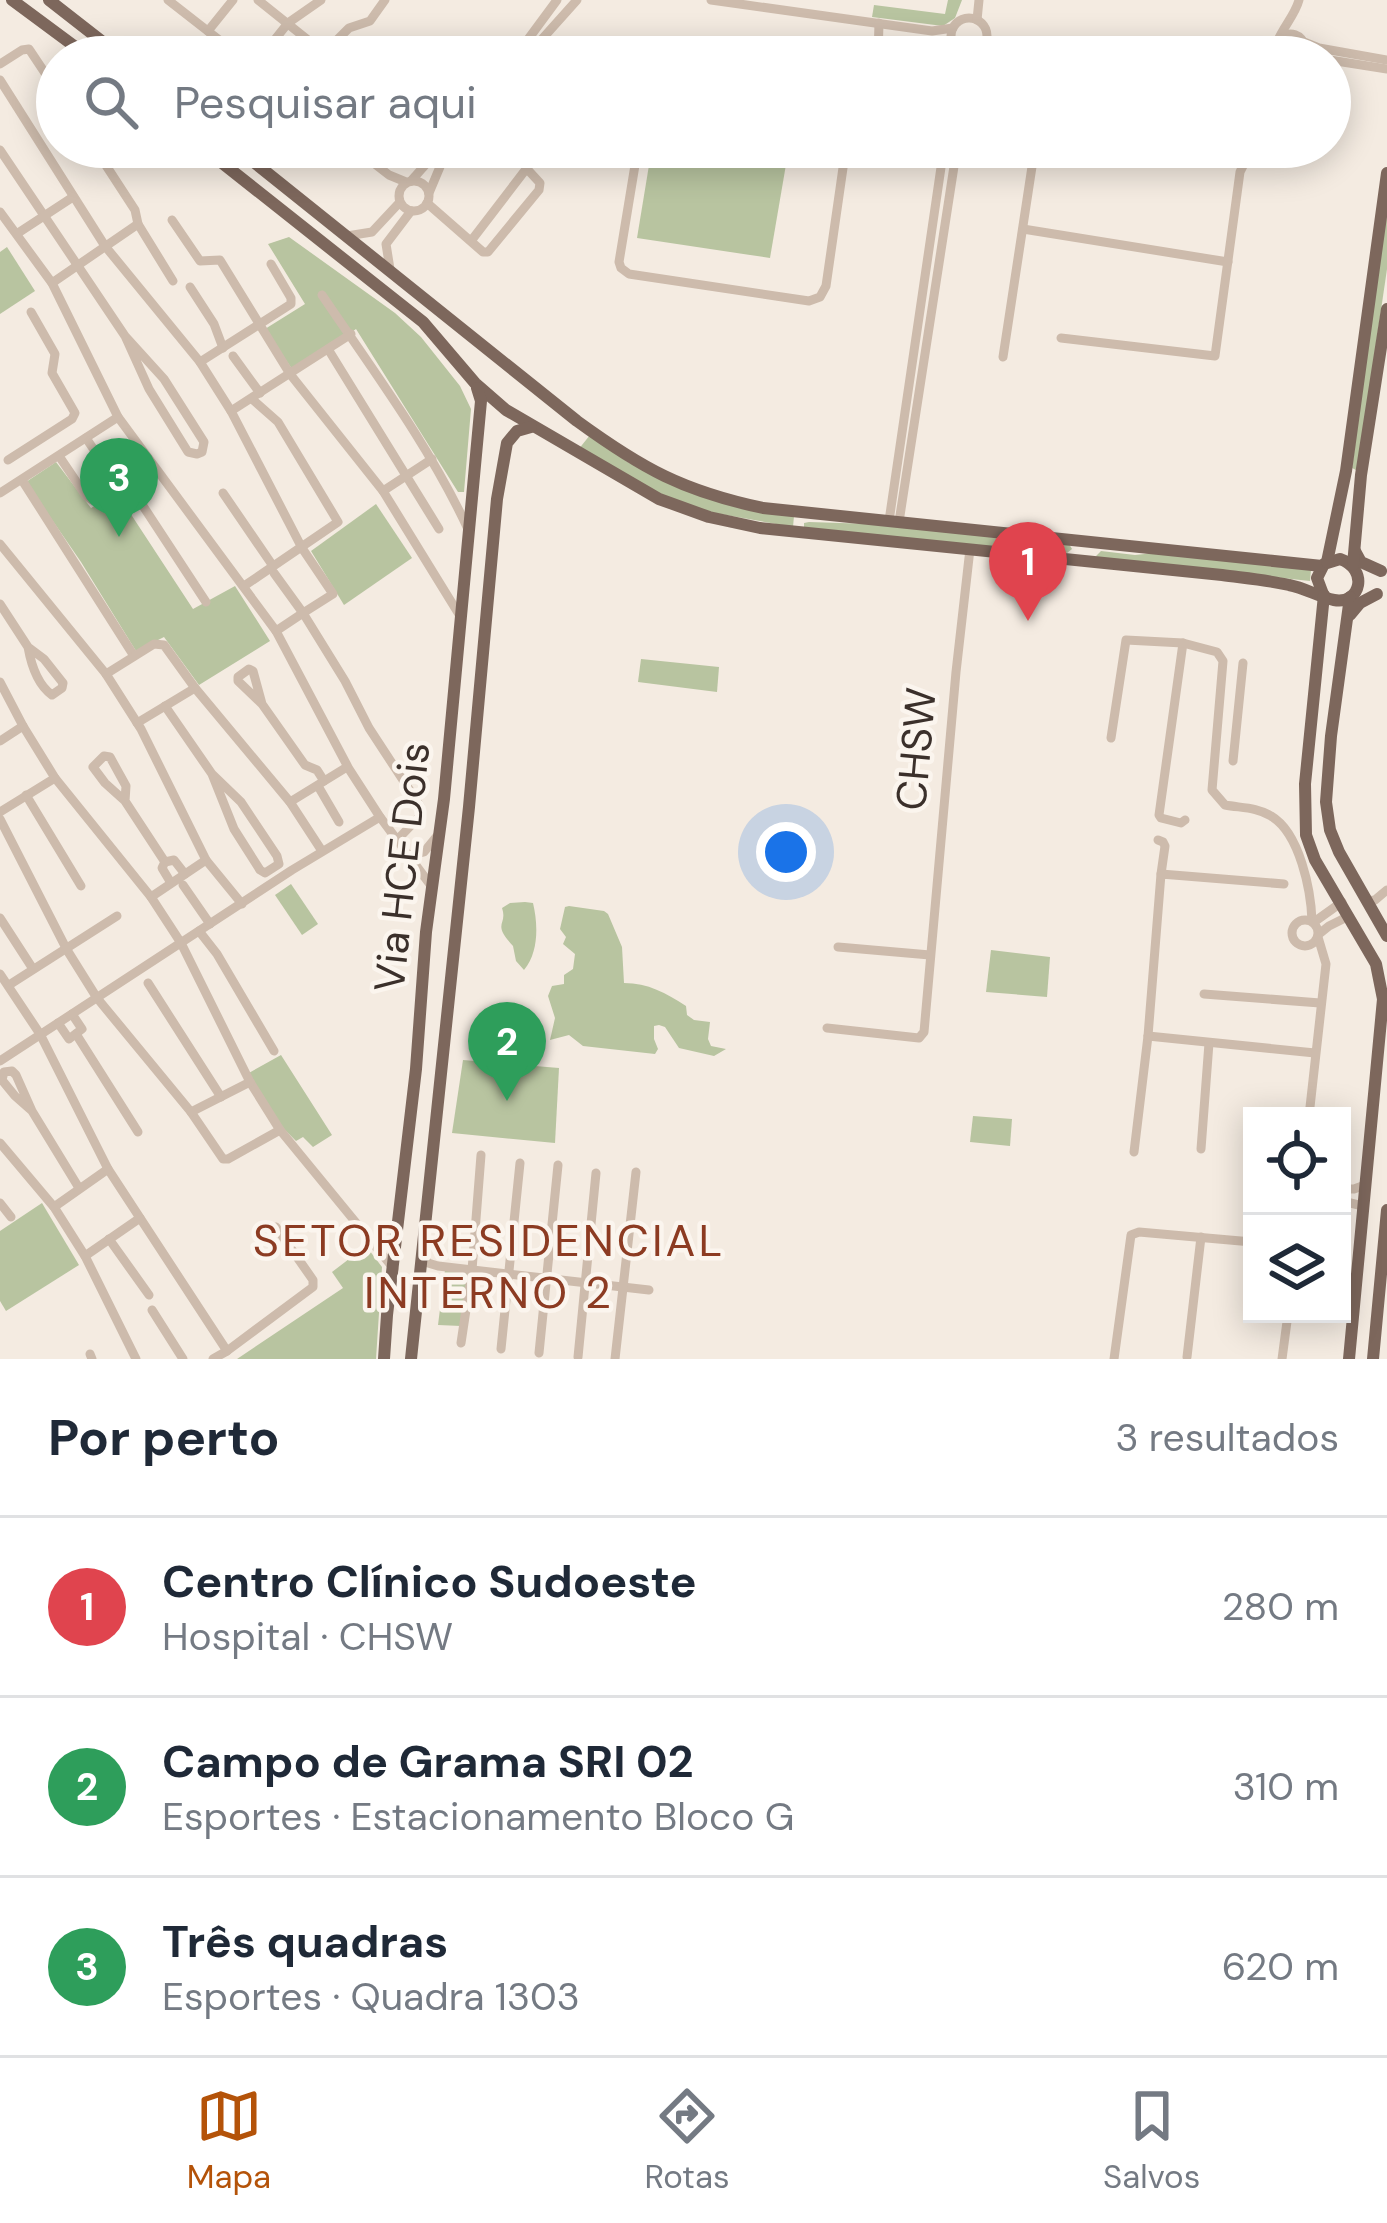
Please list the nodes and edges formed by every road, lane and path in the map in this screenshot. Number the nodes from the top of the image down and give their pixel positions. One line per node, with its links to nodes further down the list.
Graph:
1 (12, 0): 15 (main road)
2 (48, 0): 15 (main road); 23 (main road)
3 (168, 0): 20 (street)
4 (233, 0): 20 (street)
5 (321, 0): 17 (street)
6 (385, 0): 27 (street)
7 (557, 0): 28 (street)
8 (577, 0): 29 (street)
9 (711, 0): 13 (street)
10 (968, 0): 16 (street)
11 (979, 0): 16 (street)
12 (264, 2): 17 (street)
13 (773, 4): 18 (street)
14 (1298, 5): 34 (street); 35 (street)
15 (32, 16): 22 (main road)
16 (972, 19): 19 (street); 33 (street)
17 (288, 23): 25 (street); 26 (street)
18 (879, 23): 21 (street); 30 (street)
19 (953, 28): 21 (street); 32 (street)
20 (208, 31): 24 (street)
21 (932, 31): 31 (street)
22 (60, 36)
23 (95, 36)
24 (214, 36)
25 (278, 36)
26 (303, 36)
27 (341, 36)
28 (530, 36)
29 (545, 36)
30 (878, 36)
31 (939, 36)
32 (956, 36)
33 (986, 36)
34 (1281, 36)
35 (1302, 36)
36 (1351, 56): 40 (street)
37 (36, 61): 39 (street)
38 (1351, 61): 40 (street)
39 (0, 64)
40 (1387, 64)
41 (0, 80): 42 (street)
42 (36, 138)
43 (0, 150): 69 (street)
44 (55, 168): 64 (street)
45 (108, 168): 71 (street)
46 (228, 168): 89 (main road)
47 (261, 168): 74 (main road)
48 (380, 168): 61 (street)
49 (421, 168): 62 (street)
50 (440, 168): 66 (street)
51 (528, 168): 75 (street)
52 (531, 168): 75 (street)
53 (635, 168): 54 (street)
54 (843, 168)
55 (941, 168): 126 (street)
56 (953, 168): 126 (street)
57 (1032, 168): 72 (street)
58 (1233, 168): 63 (street)
59 (1242, 168): 63 (street)
60 (1387, 173): 112 (main road)
61 (389, 175): 62 (street); 65 (street)
62 (409, 181): 65 (street); 66 (street)
63 (1238, 189): 77 (street)
64 (73, 197): 69 (street); 76 (street)
65 (399, 198): 67 (street); 74 (street)
66 (428, 198): 67 (street); 75 (street)
67 (411, 211): 80 (street)
68 (0, 212): 73 (street)
69 (44, 216): 73 (street); 79 (street)
70 (172, 220): 88 (street)
71 (138, 224): 76 (street); 81 (street)
72 (1023, 229): 77 (street); 96 (street)
73 (18, 233): 82 (street)
74 (346, 236): 80 (main road)
75 (471, 242)
76 (106, 246): 79 (street); 97 (street)
77 (1228, 262): 92 (street)
78 (271, 264): 88 (street)
79 (78, 265): 82 (street); 91 (street)
80 (389, 269): 87 (main road)
81 (173, 281)
82 (52, 283): 102 (street)
83 (190, 287): 93 (street)
84 (322, 295): 90 (street)
85 (1387, 309): 115 (main road)
86 (31, 312): 104 (street)
87 (453, 322): 89 (main road); 103 (main road)
88 (259, 325): 93 (street); 98 (street)
89 (434, 332): 99 (main road)
90 (351, 334): 94 (street); 109 (street)
91 (125, 336): 91 (street)
92 (1061, 338)
93 (223, 348): 97 (street)
94 (328, 349): 98 (street); 114 (street)
95 (233, 356): 100 (street)
96 (1003, 357)
97 (200, 362): 101 (street)
98 (290, 374): 100 (street); 120 (street)
99 (475, 383): 105 (main road); 121 (main road, Via HCE Dois)
100 (256, 396): 101 (street); 134 (street)
101 (231, 411): 134 (street)
102 (118, 417): 106 (street); 111 (street)
103 (577, 421): 107 (main road); 125 (main road)
104 (67, 422): 106 (street); 110 (street)
105 (531, 427): 107 (main road); 124 (main road, Via HCE Dois)
106 (83, 440): 108 (street); 116 (street)
107 (562, 445): 130 (main road)
108 (59, 456): 117 (street); 118 (street)
109 (432, 459): 114 (street); 123 (street)
110 (8, 460)
111 (151, 464): 118 (street); 148 (street)
112 (1346, 470): 115 (main road); 127 (main road)
113 (0, 474): 119 (street)
114 (407, 475): 120 (street); 128 (street)
115 (1361, 476): 136 (main road)
116 (112, 478)
117 (22, 480): 119 (street); 163 (street)
118 (126, 480): 152 (street)
119 (4, 491)
120 (383, 491): 145 (street)
121 (473, 491): 123 (street); 124 (main road); 129 (main road, Via HCE Dois)
122 (223, 493): 143 (street)
123 (452, 494): 129 (street)
124 (497, 499): 162 (main road, Via HCE Dois)
125 (805, 513): 126 (main road); 130 (main road)
126 (894, 522): 131 (main road)
127 (1336, 522): 140 (main road); 141 (main road)
128 (439, 529)
129 (468, 530): 146 (main road, Via HCE Dois)
130 (800, 532): 135 (main road)
131 (1072, 540): 132 (main road); 137 (main road)
132 (1094, 541): 139 (main road); 140 (main road)
133 (0, 544): 138 (street)
134 (302, 548): 143 (street); 154 (street)
135 (970, 549): 137 (main road); 232 (street, CHSW)
136 (1354, 549): 142 (main road); 144 (main road)
137 (1067, 558): 139 (main road)
138 (4, 559): 165 (street)
139 (1098, 562): 147 (main road)
140 (1295, 564): 141 (main road)
141 (1325, 564): 142 (main road); 150 (main road)
142 (1355, 567): 144 (main road); 151 (main road)
143 (274, 570): 148 (street); 154 (street)
144 (1384, 571)
145 (441, 582): 146 (street); 155 (street)
146 (463, 585): 155 (main road, Via HCE Dois)
147 (1289, 585): 150 (main road); 156 (main road)
148 (244, 586): 158 (street)
149 (1382, 594): 151 (main road); 157 (main road)
150 (1324, 595): 151 (main road); 156 (main road)
151 (1351, 596): 157 (main road)
152 (206, 602)
153 (0, 604): 160 (street)
154 (303, 613): 158 (street); 197 (street)
155 (460, 616): 161 (main road, Via HCE Dois)
156 (1321, 617): 174 (main road)
157 (1347, 621): 173 (main road)
158 (276, 631): 180 (street)
159 (1183, 643): 172 (street); 175 (street); 191 (street)
160 (28, 647): 160 (street)
161 (456, 647): 162 (main road); 185 (main road, Via HCE Dois)
162 (483, 650): 188 (main road, Via HCE Dois)
163 (134, 656): 165 (street); 167 (street)
164 (1243, 663): 176 (street)
165 (106, 674): 170 (street)
166 (0, 682): 171 (street)
167 (195, 688): 169 (street); 187 (street)
168 (262, 704): 179 (street)
169 (165, 706): 170 (street); 181 (street)
170 (137, 723): 202 (street)
171 (22, 726): 177 (street); 182 (street)
172 (1216, 734): 176 (street); 210 (street)
173 (1331, 736): 174 (main road); 194 (main road)
174 (1310, 737): 193 (main road)
175 (1111, 738)
176 (1235, 738): 178 (street)
177 (0, 741)
178 (1233, 761)
179 (305, 765): 183 (street); 183 (street)
180 (347, 767): 183 (street); 190 (street)
181 (212, 774): 181 (street)
182 (55, 778): 184 (street); 211 (street)
183 (317, 786): 187 (street); 192 (street)
184 (26, 795): 189 (street); 207 (street)
185 (444, 799): 188 (main road); 196 (main road, Via HCE Dois)
186 (125, 801): 186 (street); 205 (street)
187 (290, 802): 199 (street)
188 (469, 807): 195 (main road, Via HCE Dois)
189 (0, 816): 231 (street)
190 (380, 817): 197 (street); 199 (street)
191 (1185, 820)
192 (339, 822)
193 (1305, 825): 194 (main road); 203 (main road)
194 (1330, 830): 200 (main road)
195 (465, 832): 196 (main road); 227 (main road, Via HCE Dois)
196 (439, 834): 201 (street); 208 (main road, Via HCE Dois)
197 (397, 840): 201 (street)
198 (1158, 840): 204 (street)
199 (322, 851): 214 (street)
200 (1339, 852): 203 (main road); 212 (main road)
201 (408, 856): 208 (street)
202 (206, 860): 205 (street); 214 (street)
203 (1315, 860): 213 (main road)
204 (1161, 874): 206 (street); 250 (street)
205 (180, 881): 211 (street); 222 (street)
206 (1284, 884)
207 (81, 886)
208 (433, 889): 224 (main road, Via HCE Dois)
209 (1387, 890): 212 (street)
210 (1308, 892): 220 (street); 221 (street)
211 (151, 896): 228 (street)
212 (1366, 901): 219 (main road)
213 (1342, 902): 217 (main road); 221 (street)
214 (242, 904): 222 (street)
215 (1387, 908): 219 (street)
216 (117, 916): 231 (street)
217 (1349, 916): 225 (street); 240 (main road)
218 (0, 918): 234 (street)
219 (1378, 920): 226 (main road)
220 (1299, 922): 221 (street); 229 (street)
221 (1313, 922): 225 (street)
222 (210, 924): 223 (street)
223 (199, 931): 228 (street); 252 (street)
224 (426, 932): 227 (main road); 244 (main road, Via HCE Dois)
225 (1318, 936): 229 (street); 233 (street)
226 (1387, 936)
227 (455, 938): 246 (main road, Via HCE Dois)
228 (181, 943): 239 (street); 255 (street)
229 (1307, 946): 233 (street)
230 (838, 947): 232 (street)
231 (67, 950): 234 (street); 239 (street)
232 (930, 955): 247 (street, CHSW)
233 (1325, 959): 241 (street)
234 (33, 969): 237 (street)
235 (0, 974): 237 (street)
236 (148, 983): 256 (street)
237 (9, 985): 248 (street)
238 (1204, 994): 241 (street)
239 (97, 998): 242 (street); 259 (street)
240 (1385, 1000): 243 (main road)
241 (1320, 1003): 253 (street)
242 (72, 1014): 245 (street); 249 (street)
243 (1385, 1020): 275 (main road)
244 (420, 1022): 246 (main road); 261 (main road, Via HCE Dois)
245 (58, 1023): 248 (street); 249 (street)
246 (446, 1027): 263 (main road, Via HCE Dois)
247 (827, 1028)
248 (40, 1034): 254 (street); 272 (street)
249 (76, 1034): 262 (street)
250 (1148, 1036): 251 (street); 266 (street)
251 (1209, 1043): 253 (street); 265 (street)
252 (274, 1051)
253 (1315, 1053): 257 (street)
254 (0, 1060)
255 (250, 1082): 256 (street); 260 (street)
256 (220, 1097): 259 (street)
257 (1310, 1107)
258 (32, 1111): 277 (street)
259 (191, 1112): 260 (street)
260 (280, 1130): 288 (street)
261 (409, 1130): 263 (main road); 268 (main road, Via HCE Dois)
262 (138, 1132)
263 (434, 1134): 269 (main road, Via HCE Dois)
264 (0, 1143): 281 (street)
265 (1201, 1149)
266 (1134, 1152)
267 (481, 1155): 295 (street)
268 (406, 1156): 269 (main road); 290 (main road, Via HCE Dois)
269 (432, 1158): 291 (main road, Via HCE Dois)
270 (520, 1162): 296 (street)
271 (558, 1165): 297 (street)
272 (108, 1169): 277 (street); 284 (street)
273 (636, 1172): 300 (street)
274 (596, 1173): 299 (street)
275 (1365, 1185): 276 (street); 280 (main road)
276 (1351, 1187)
277 (80, 1188): 281 (street)
278 (0, 1203): 283 (street)
279 (1351, 1203): 280 (street)
280 (1363, 1206): 305 (main road)
281 (54, 1207): 292 (street)
282 (1387, 1210): 306 (main road)
283 (11, 1217)
284 (140, 1218): 287 (street); 313 (street)
285 (276, 1227): 313 (street)
286 (1202, 1237): 289 (street); 315 (street); 323 (street)
287 (109, 1239): 292 (street); 302 (street)
288 (373, 1241): 290 (street); 294 (street)
289 (1243, 1241)
290 (397, 1243): 294 (main road, Via HCE Dois)
291 (422, 1254): 293 (street); 298 (main road, Via HCE Dois)
292 (85, 1256): 317 (street)
293 (438, 1266): 295 (street); 298 (street)
294 (394, 1268): 303 (main road, Via HCE Dois)
295 (472, 1270): 296 (street); 311 (street)
296 (508, 1275): 297 (street); 312 (street)
297 (548, 1280): 299 (street); 314 (street)
298 (419, 1281): 307 (main road, Via HCE Dois)
299 (586, 1284): 300 (street); 316 (street)
300 (624, 1288): 301 (street); 322 (street)
301 (649, 1290)
302 (149, 1295)
303 (388, 1308): 307 (main road); 320 (main road, Via HCE Dois)
304 (152, 1310): 318 (street)
305 (1354, 1310): 306 (main road); 309 (main road)
306 (1377, 1315): 310 (main road)
307 (416, 1316): 321 (main road, Via HCE Dois)
308 (1287, 1323): 324 (street)
309 (1352, 1330): 310 (main road); 325 (main road)
310 (1374, 1342): 326 (main road)
311 (461, 1343)
312 (501, 1349)
313 (227, 1351): 319 (street)
314 (539, 1353)
315 (1187, 1357)
316 (578, 1358)
317 (136, 1359)
318 (183, 1359)
319 (213, 1359)
320 (384, 1359)
321 (411, 1359)
322 (615, 1359)
323 (1114, 1359)
324 (1282, 1359)
325 (1349, 1359)
326 (1372, 1359)

